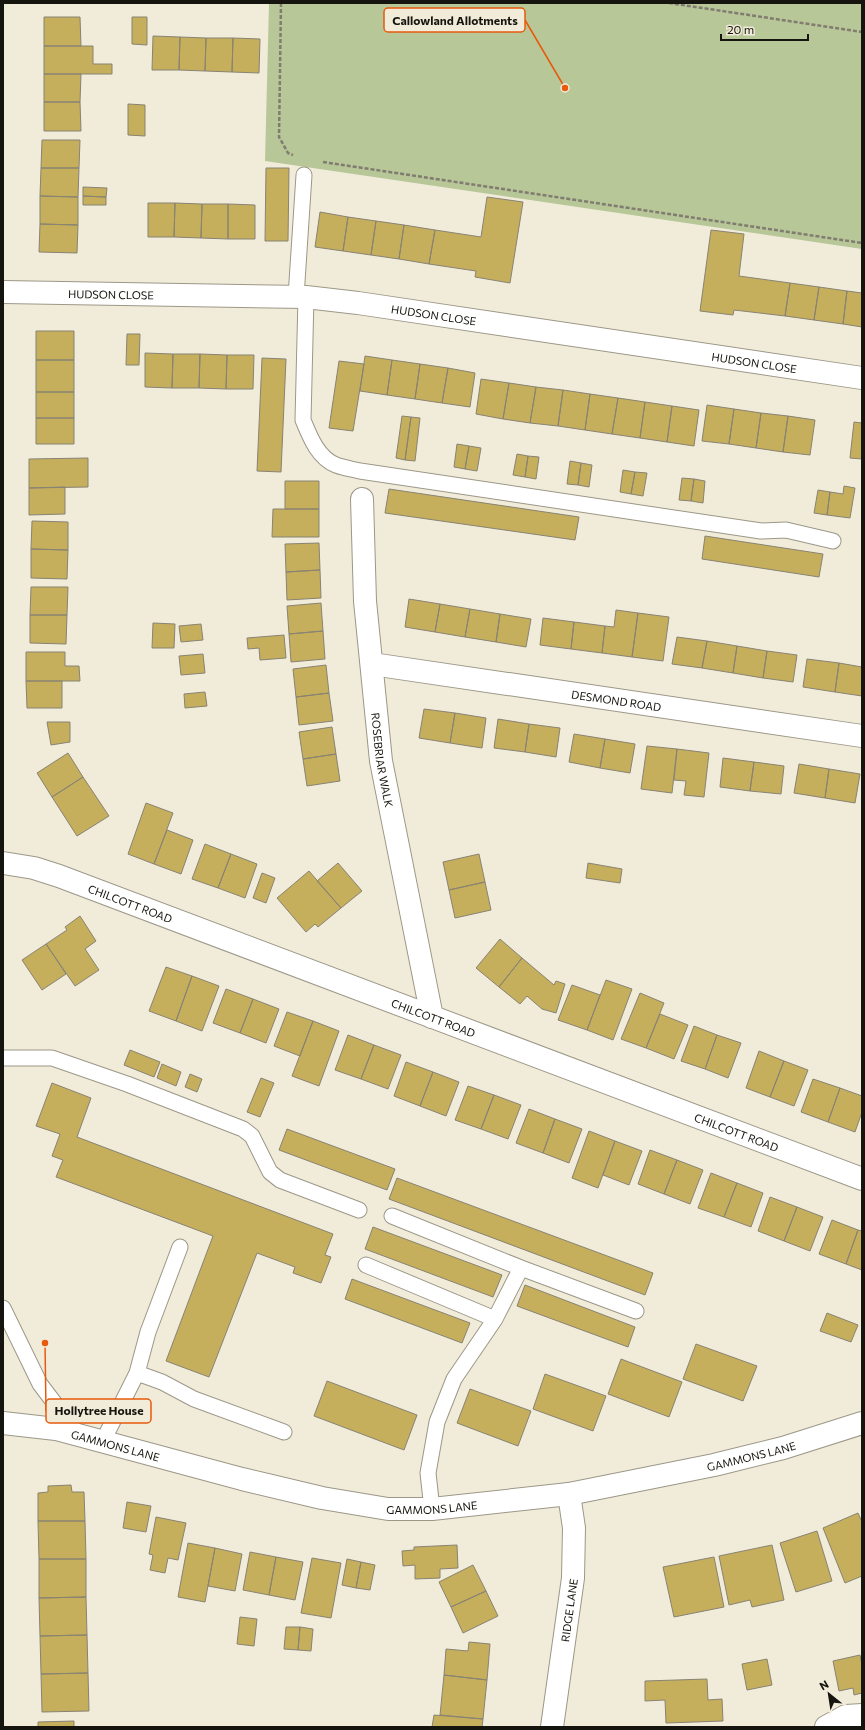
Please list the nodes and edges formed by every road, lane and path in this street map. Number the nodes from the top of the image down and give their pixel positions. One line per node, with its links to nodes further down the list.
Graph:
1 (281, 3): 4 (path)
2 (669, 3): 3 (path)
3 (862, 32)
4 (294, 156)
5 (316, 161): 7 (path)
6 (304, 175): 9 (lane)
7 (862, 243)
8 (3, 292): 9 (street, HUDSON CLOSE)
9 (301, 297): 10 (street, HUDSON CLOSE); 12 (lane)
10 (862, 378)
11 (362, 500): 13 (street, ROSEBRIAR WALK)
12 (833, 542)
13 (372, 664): 14 (street, DESMOND ROAD); 16 (street, ROSEBRIAR WALK)
14 (862, 736)
15 (3, 863): 16 (street, CHILCOTT ROAD)
16 (432, 1017): 18 (street, CHILCOTT ROAD)
17 (3, 1058): 19 (lane)
18 (862, 1179)
19 (359, 1210)
20 (392, 1216): 23 (lane)
21 (180, 1247): 27 (lane)
22 (366, 1265): 26 (lane)
23 (521, 1268): 25 (lane); 26 (lane)
24 (3, 1308): 31 (lane)
25 (636, 1311)
26 (495, 1319): 34 (lane)
27 (137, 1373): 30 (lane); 32 (lane)
28 (3, 1423): 31 (street, GAMMONS LANE)
29 (862, 1423): 33 (street, GAMMONS LANE)
30 (284, 1432)
31 (78, 1434): 32 (street, GAMMONS LANE)
32 (104, 1441): 34 (street, GAMMONS LANE)
33 (569, 1494): 34 (street, GAMMONS LANE); 36 (street, RIDGE LANE)
34 (432, 1509)
35 (862, 1715): 37 (street)
36 (552, 1727)
37 (826, 1727)

